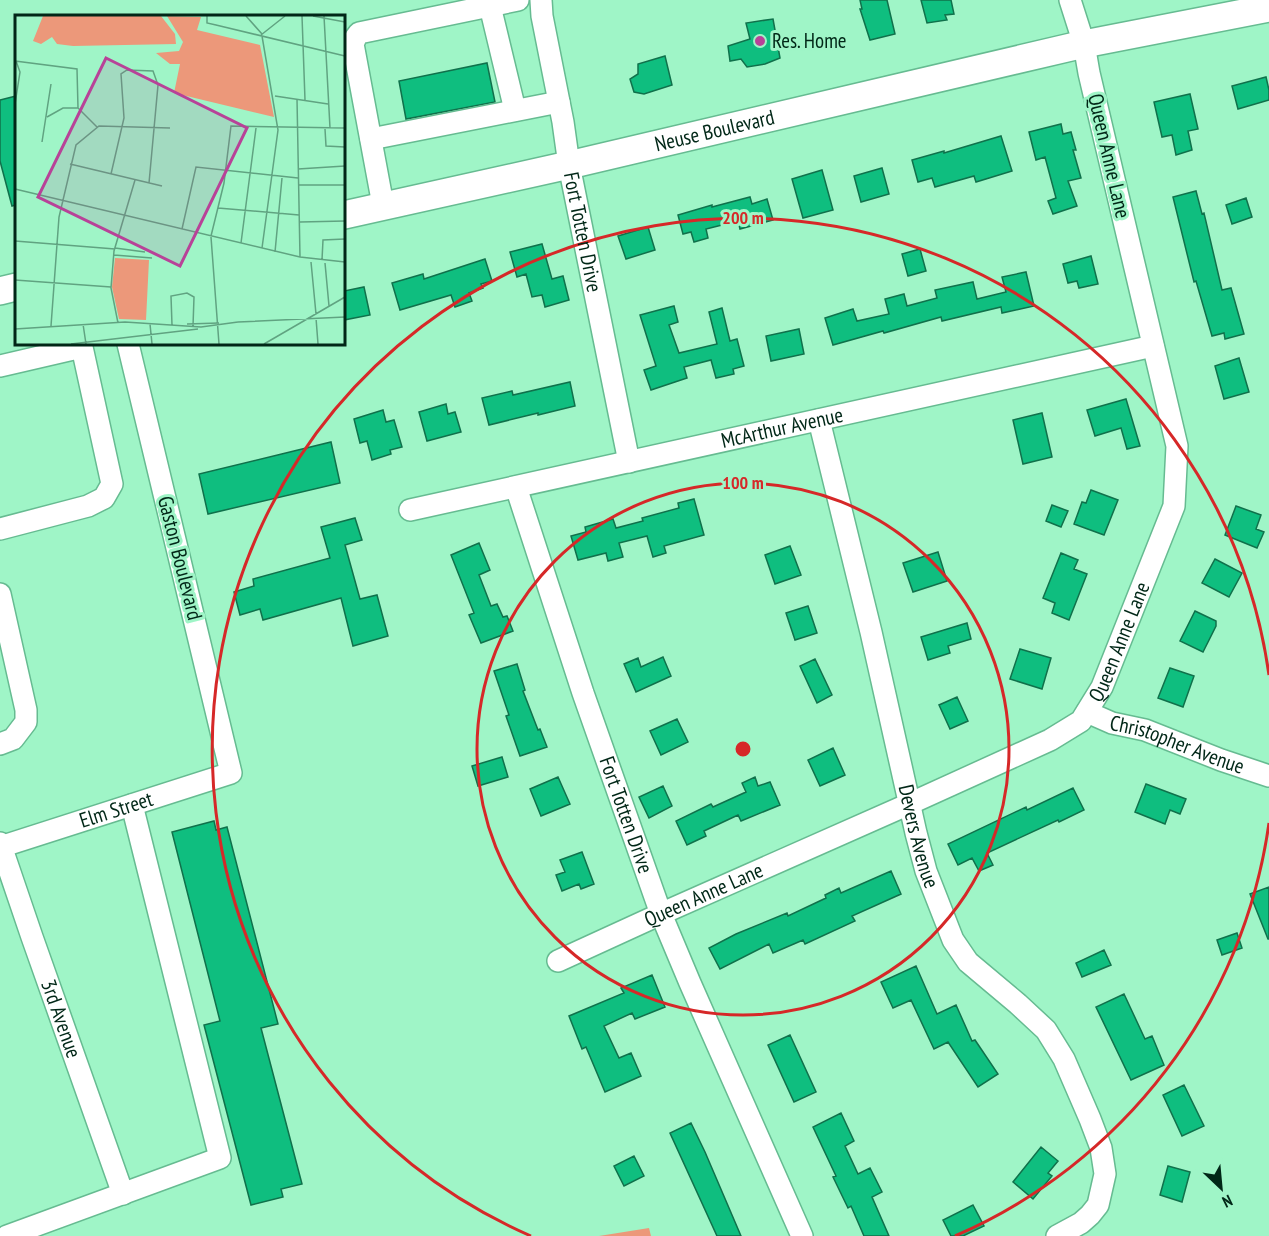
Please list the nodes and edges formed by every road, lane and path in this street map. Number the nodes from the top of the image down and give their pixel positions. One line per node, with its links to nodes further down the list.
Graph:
1 (518, 0): 5 (street)
2 (541, 0): 8 (street, Fort Totten Drive)
3 (1070, 0): 7 (street, Queen Anne Lane)
4 (1235, 0): 7 (main road, Neuse Boulevard)
5 (490, 6): 9 (street); 10 (street)
6 (1269, 8): 7 (main road, Neuse Boulevard)
7 (1084, 44): 11 (main road, Neuse Boulevard); 17 (street, Queen Anne Lane)
8 (559, 102): 9 (street); 11 (street, Fort Totten Drive)
9 (514, 110): 10 (street)
10 (371, 139): 12 (street)
11 (569, 165): 12 (main road, Neuse Boulevard); 20 (street, Fort Totten Drive)
12 (383, 205): 13 (main road, Neuse Boulevard)
13 (345, 215)
14 (15, 287): 15 (main road)
15 (0, 291)
16 (128, 345): 27 (street, Gaston Boulevard)
17 (1154, 346): 19 (street, McArthur Avenue); 25 (street, Queen Anne Lane)
18 (0, 366): 23 (street)
19 (819, 420): 20 (street, McArthur Avenue); 29 (street, Devers Avenue)
20 (629, 462): 21 (street, McArthur Avenue)
21 (516, 487): 22 (street, McArthur Avenue); 32 (street, Fort Totten Drive)
22 (410, 510)
23 (0, 529)
24 (0, 594): 26 (street)
25 (1087, 712): 28 (street, Christopher Avenue); 29 (street, Queen Anne Lane)
26 (0, 744)
27 (231, 773): 30 (street, Elm Street)
28 (1269, 776)
29 (909, 804): 32 (street, Queen Anne Lane); 37 (street, Devers Avenue)
30 (132, 805): 31 (street, Elm Street); 34 (street)
31 (0, 845): 34 (street, 3rd Avenue)
32 (661, 914): 33 (street, Queen Anne Lane); 36 (street, Fort Totten Drive)
33 (558, 962)
34 (123, 1194): 35 (street)
35 (7, 1236)
36 (802, 1236)
37 (1058, 1236)

